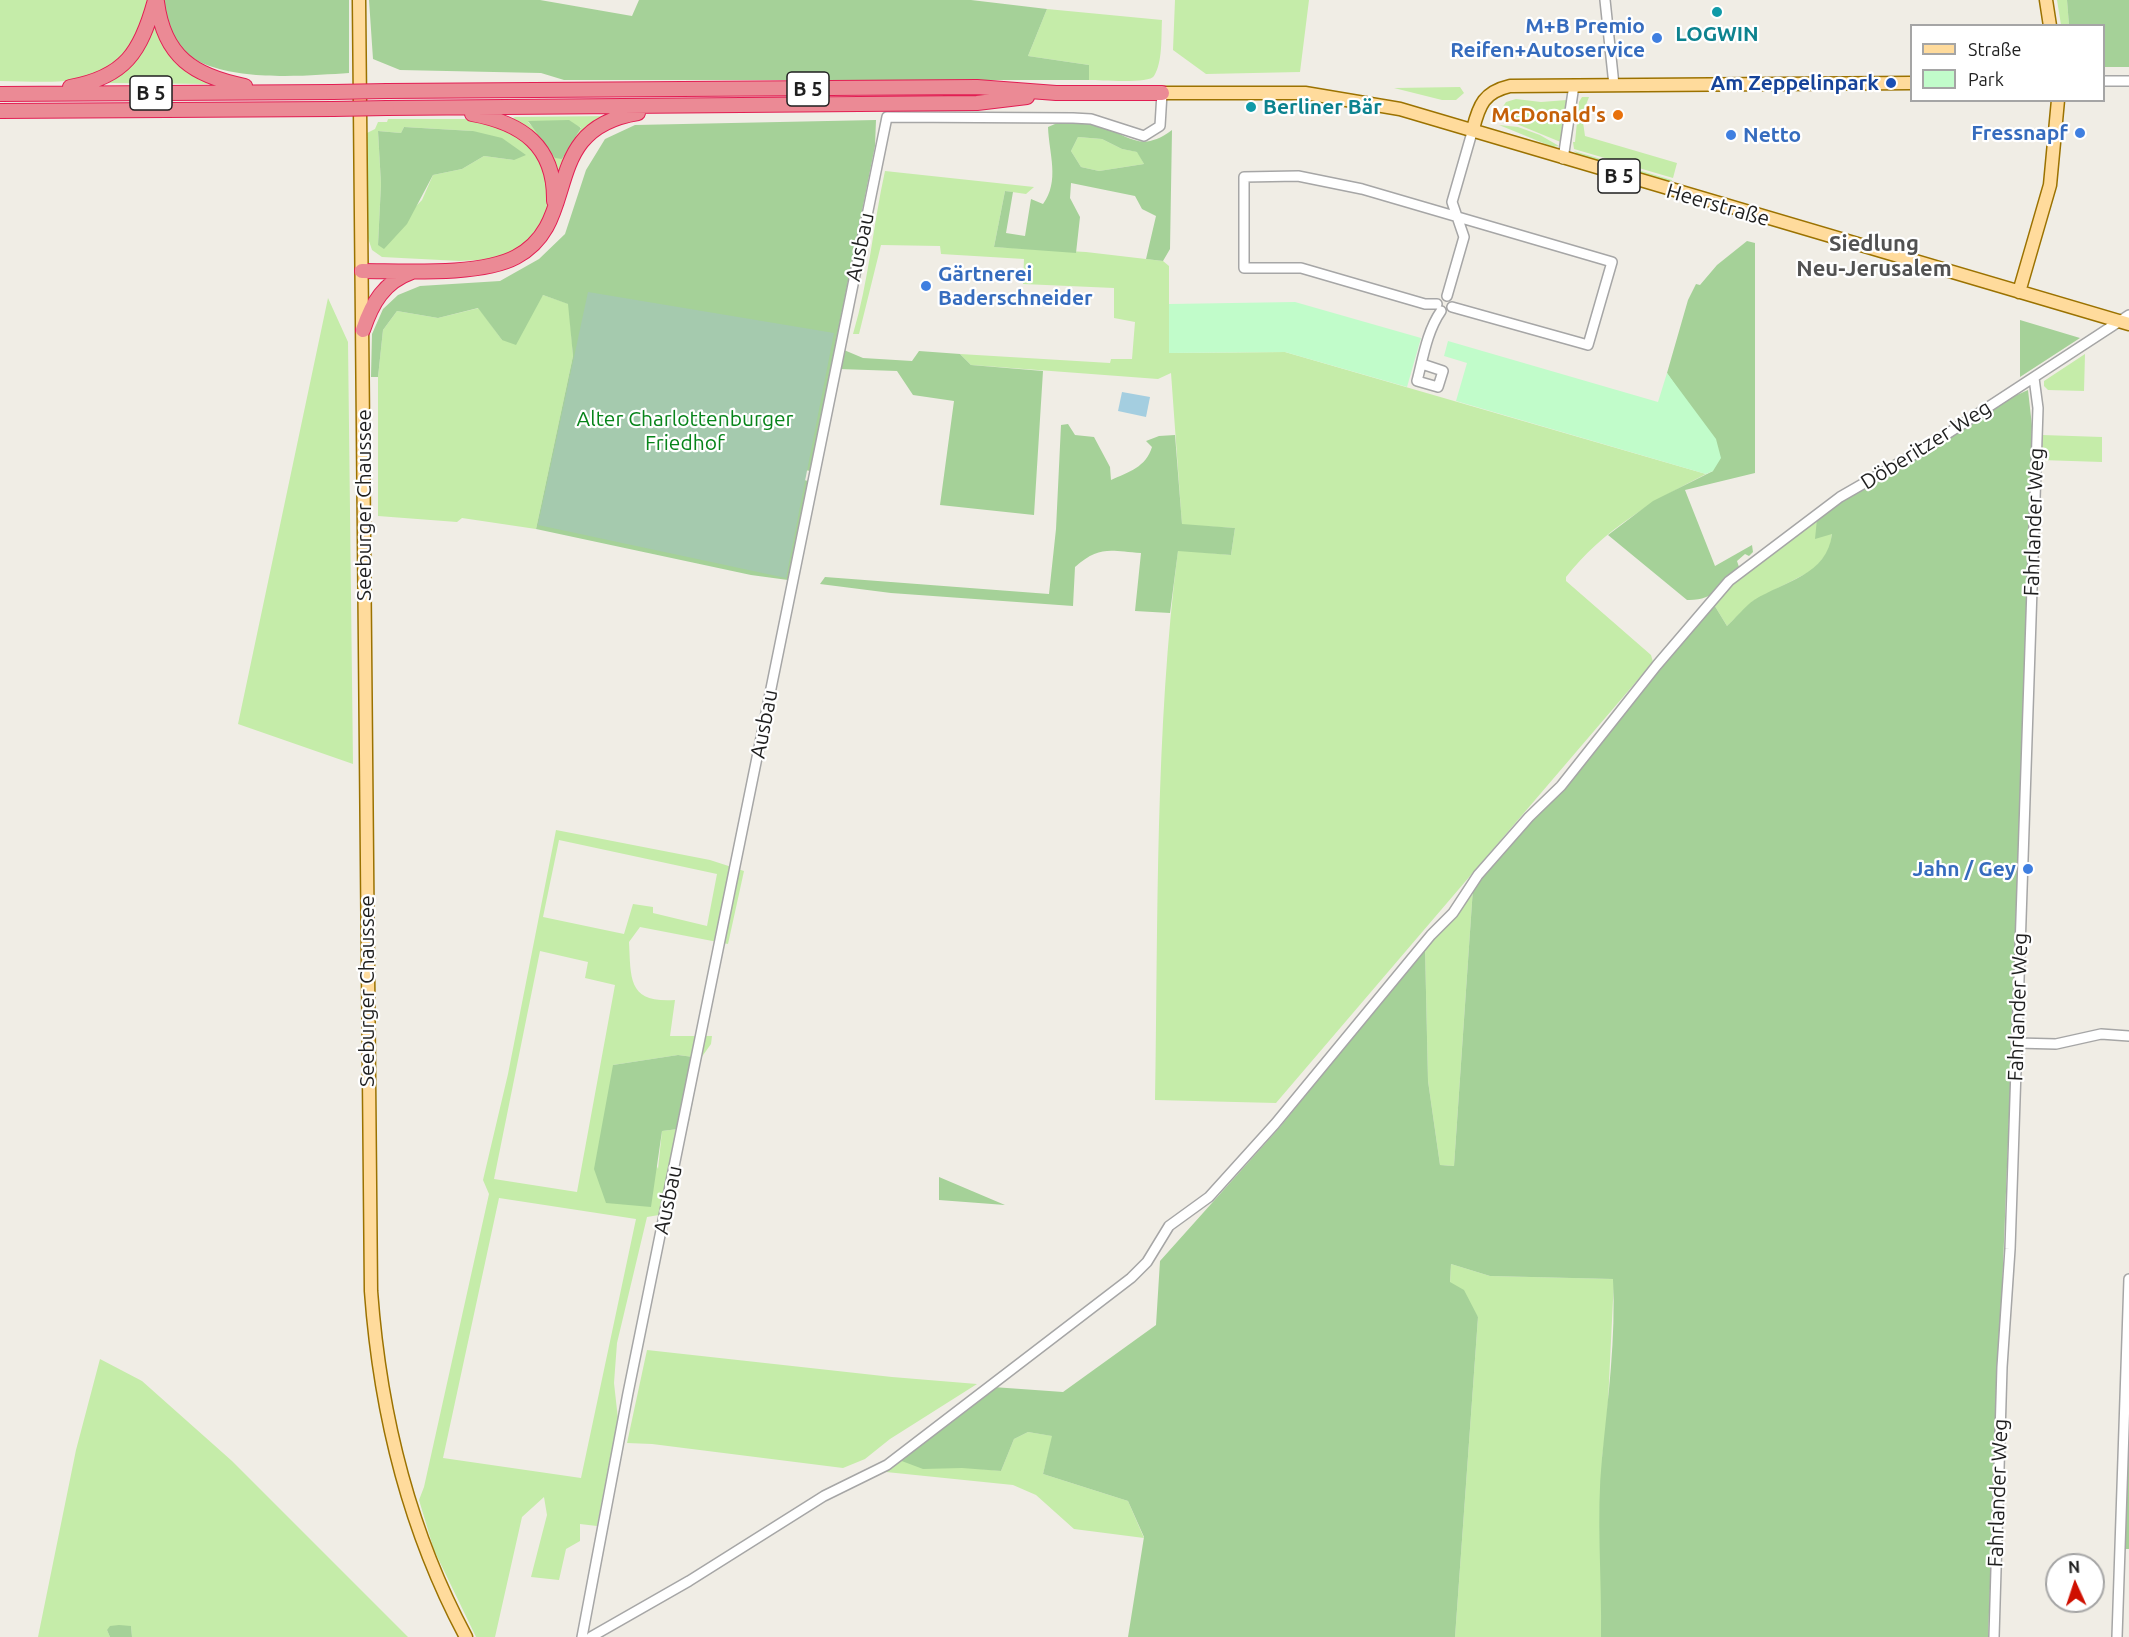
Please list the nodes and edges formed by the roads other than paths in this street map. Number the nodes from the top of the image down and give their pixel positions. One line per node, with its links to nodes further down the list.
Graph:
1 (156, 0): 11 (highway); 15 (highway)
2 (359, 0): 25 (main road, Seeburger Chaussee)
3 (1605, 0): 10 (street)
4 (2046, 0): 5 (main road)
5 (2050, 24)
6 (2105, 81): 7 (street)
7 (2129, 81)
8 (1910, 83): 10 (main road)
9 (1574, 85): 10 (main road); 20 (main road); 21 (street)
10 (1614, 86)
11 (271, 92): 12 (highway, B 5, bridge); 15 (highway, B 5)
12 (1056, 93): 13 (highway, B 5); 17 (highway, B 5)
13 (1162, 93): 20 (main road, Heerstraße / B 5); 38 (street, Ausbau)
14 (0, 94): 15 (highway, B 5)
15 (32, 94)
16 (2058, 102): 26 (main road)
17 (694, 106): 18 (highway, B 5); 22 (highway)
18 (426, 108): 19 (highway, B 5, bridge); 22 (highway)
19 (0, 111)
20 (1473, 129): 21 (main road, Heerstraße / B 5); 23 (street)
21 (1563, 159): 26 (main road, Heerstraße / B 5)
22 (554, 209): 24 (highway)
23 (1455, 217): 27 (street); 28 (street); 29 (street)
24 (423, 270): 25 (highway); 31 (highway)
25 (362, 271): 31 (main road, Seeburger Chaussee)
26 (2019, 292): 30 (main road, Heerstraße / B 5)
27 (1447, 296): 28 (street); 29 (street)
28 (1439, 307): 29 (street); 32 (street)
29 (1452, 307)
30 (2126, 320): 33 (street, Döberitzer Weg)
31 (363, 330): 37 (main road, Seeburger Chaussee)
32 (1422, 364)
33 (2034, 378): 35 (street, Fahrlander Weg); 39 (street, Döberitzer Weg)
34 (2129, 1036): 35 (street)
35 (2016, 1043): 40 (street, Fahrlander Weg)
36 (2129, 1279): 41 (street)
37 (466, 1637)
38 (582, 1637)
39 (591, 1637)
40 (1994, 1637)
41 (2117, 1637)

